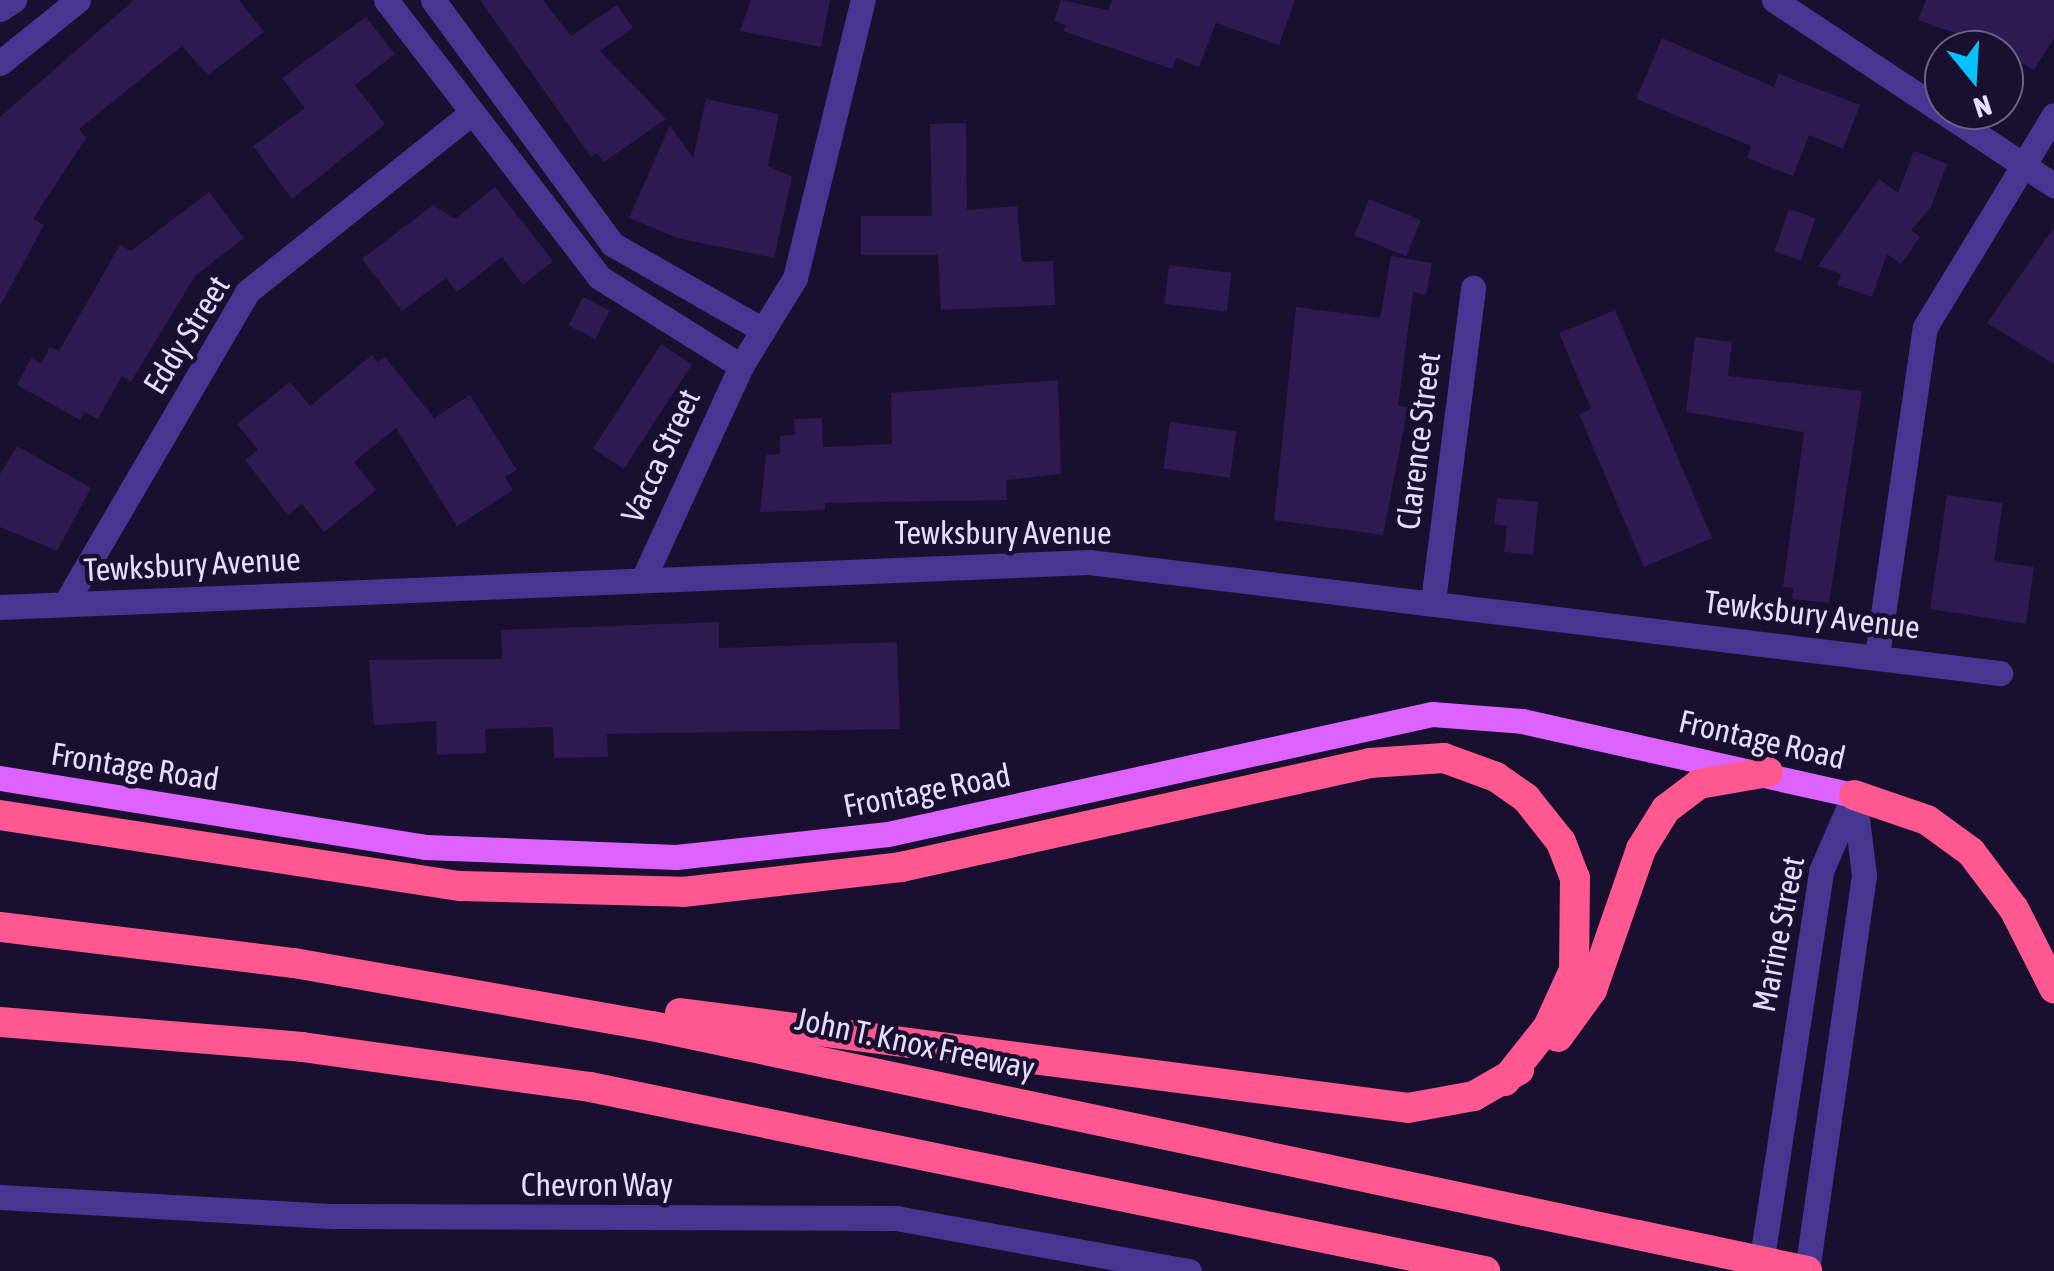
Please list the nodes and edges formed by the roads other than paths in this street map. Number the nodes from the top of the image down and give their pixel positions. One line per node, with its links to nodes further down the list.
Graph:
1 (14, 0): 7 (street)
2 (78, 0): 8 (street)
3 (386, 0): 9 (street)
4 (433, 0): 14 (street)
5 (862, 0): 14 (street, Vacca Street)
6 (1774, 0): 11 (street)
7 (0, 9)
8 (0, 63)
9 (470, 114): 15 (street); 18 (street, Eddy Street)
10 (2054, 115): 11 (street)
11 (2024, 167): 12 (street); 20 (street)
12 (2054, 184)
13 (1473, 288): 17 (street, Clarence Street)
14 (762, 330): 15 (street, Vacca Street)
15 (740, 366): 16 (street, Vacca Street)
16 (645, 575): 17 (street, Tewksbury Avenue); 18 (street, Tewksbury Avenue)
17 (1433, 601): 20 (street, Tewksbury Avenue)
18 (64, 604): 19 (street, Tewksbury Avenue)
19 (0, 608)
20 (1877, 655): 21 (street, Tewksbury Avenue)
21 (2000, 673)
22 (1768, 772): 23 (main road, Frontage Road); 24 (main road, Frontage Road); 30 (highway)
23 (0, 778)
24 (1854, 794): 28 (highway); 34 (street, Marine Street); 35 (street)
25 (0, 815): 30 (highway)
26 (0, 928): 27 (highway, John T. Knox Freeway)
27 (365, 974): 30 (highway); 35 (highway, John T. Knox Freeway, bridge)
28 (2054, 988)
29 (5, 1023): 33 (highway)
30 (1504, 1081)
31 (0, 1197): 32 (street, Chevron Way)
32 (1189, 1271)
33 (1485, 1271)
34 (1760, 1271)
35 (1807, 1271)

